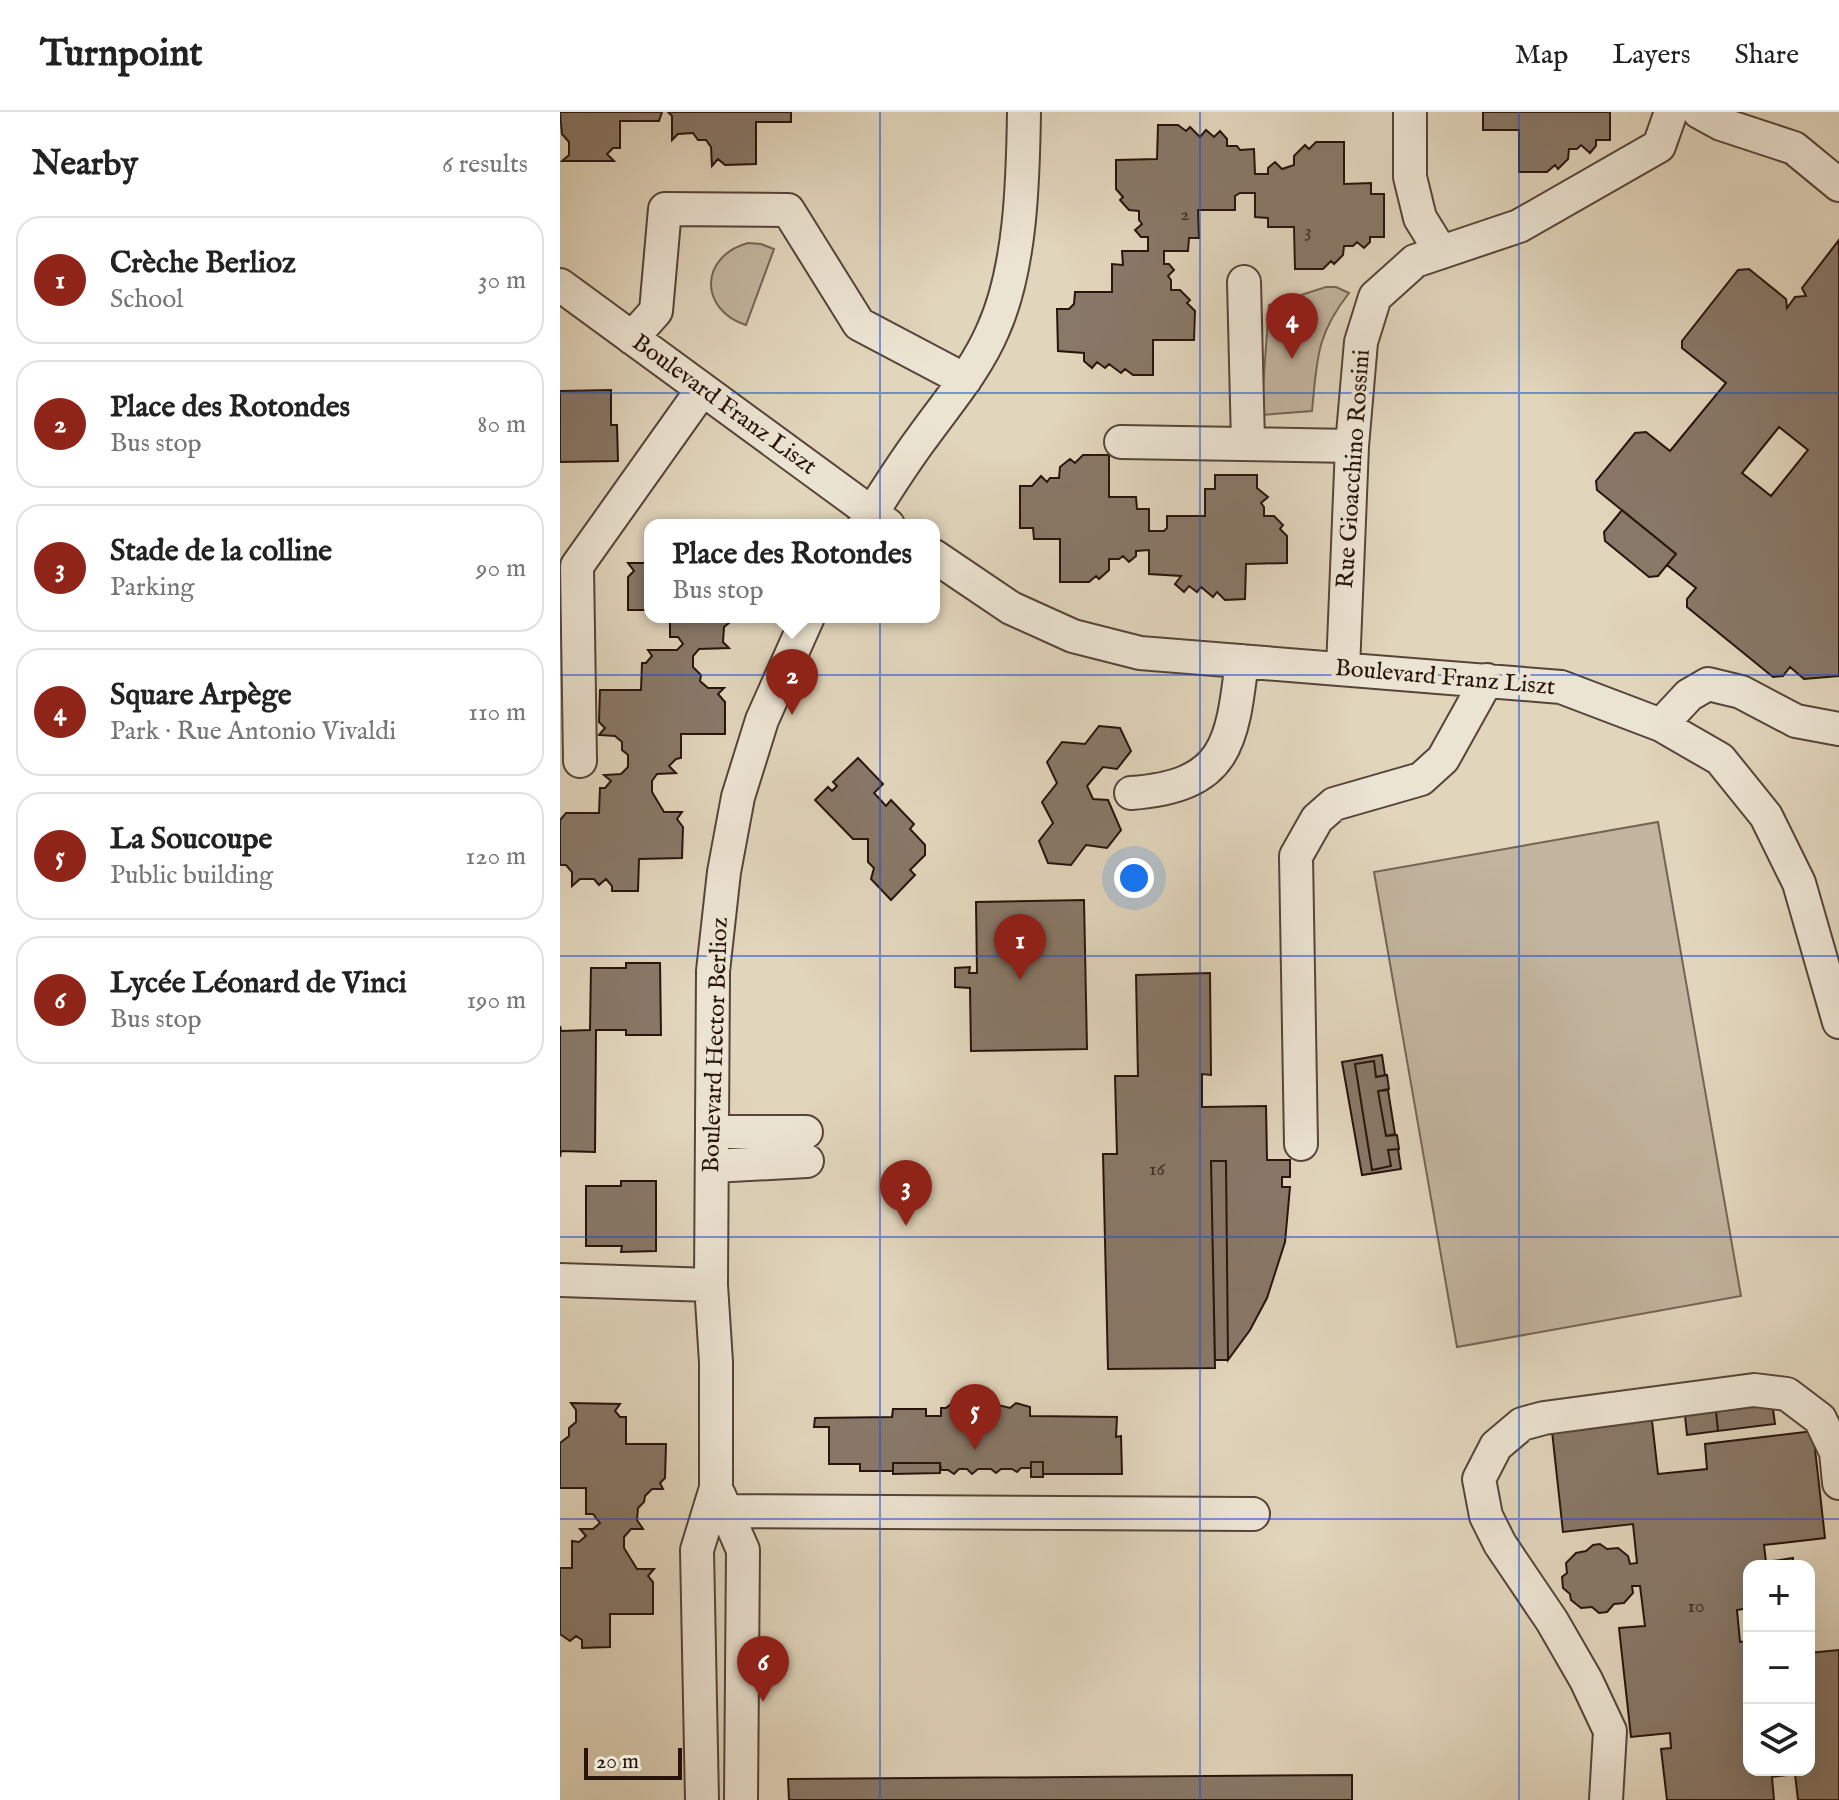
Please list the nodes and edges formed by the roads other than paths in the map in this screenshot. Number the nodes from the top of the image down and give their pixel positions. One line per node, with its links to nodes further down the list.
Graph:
1 (1024, 112): 10 (street)
2 (1410, 112): 6 (street)
3 (1671, 112): 6 (street, Rue Gioacchino Rossini)
4 (1699, 112): 5 (street)
5 (1839, 185)
6 (1441, 252): 14 (street, Rue Gioacchino Rossini)
7 (1244, 282): 13 (street)
8 (560, 285): 9 (street, Boulevard Franz Liszt)
9 (632, 338): 10 (street); 11 (street, Boulevard Franz Liszt)
10 (965, 380): 16 (street)
11 (702, 390): 15 (street, Boulevard Franz Liszt); 24 (street)
12 (1121, 442): 13 (street)
13 (1248, 442): 14 (street)
14 (1352, 446): 20 (street, Rue Gioacchino Rossini)
15 (871, 519)
16 (875, 519)
17 (940, 560): 19 (street, Boulevard Franz Liszt)
18 (805, 623): 27 (street, Boulevard Hector Berlioz)
19 (1242, 661): 20 (street, Boulevard Franz Liszt); 25 (street)
20 (1343, 669): 21 (street, Boulevard Franz Liszt)
21 (1487, 680): 22 (street, Boulevard Franz Liszt); 28 (street)
22 (1661, 725): 23 (street); 26 (street, Boulevard Franz Liszt)
23 (1839, 729)
24 (580, 761)
25 (1131, 793)
26 (1839, 1022)
27 (712, 1132): 29 (street, Boulevard Hector Berlioz); 29 (street)
28 (1301, 1144)
29 (712, 1166): 31 (street, Boulevard Hector Berlioz)
30 (560, 1280): 31 (street)
31 (711, 1285): 33 (street, Boulevard Hector Berlioz)
32 (1839, 1483): 37 (street)
33 (721, 1500): 34 (street); 35 (street, Boulevard Hector Berlioz); 36 (street, Boulevard Hector Berlioz)
34 (1253, 1514)
35 (702, 1800)
36 (741, 1800)
37 (1606, 1800)

